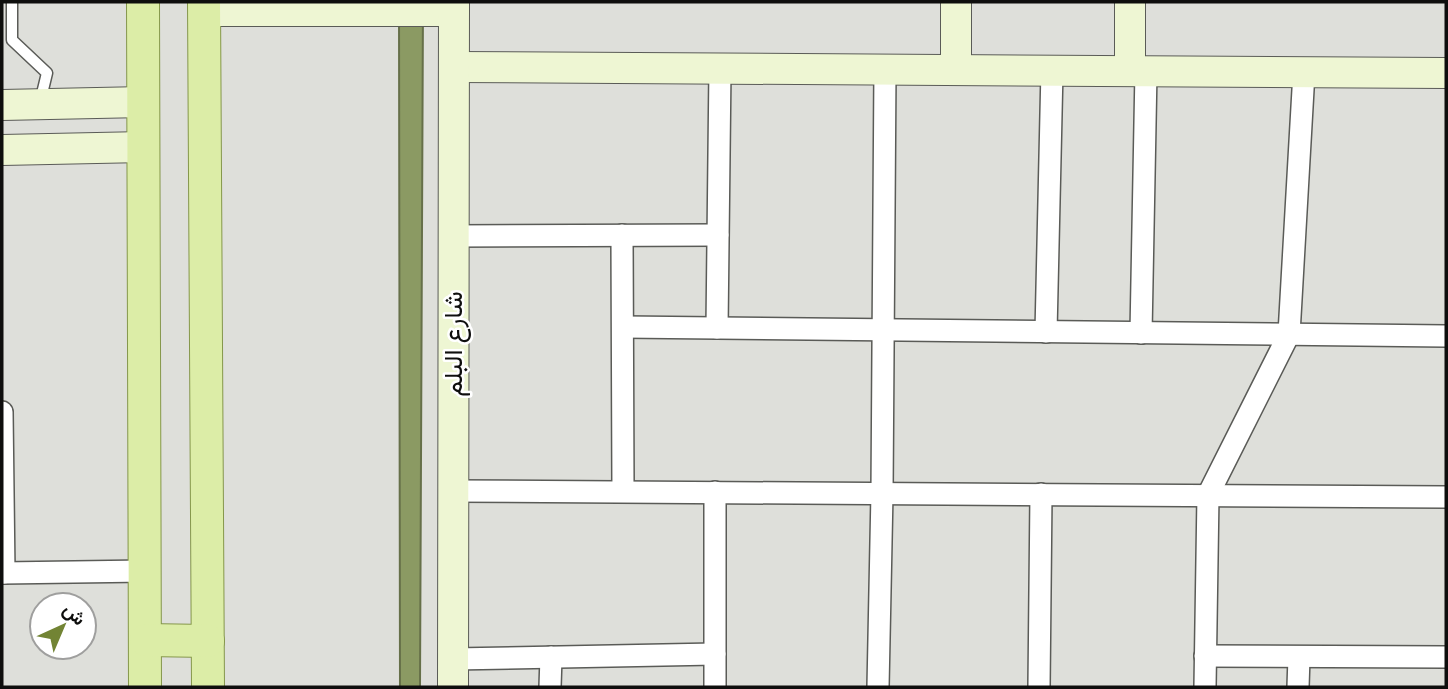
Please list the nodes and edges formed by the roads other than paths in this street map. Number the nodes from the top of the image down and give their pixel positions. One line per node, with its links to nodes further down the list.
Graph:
1 (12, 2): 16 (lane)
2 (143, 2): 15 (main road)
3 (956, 2): 10 (street)
4 (1130, 2): 12 (street)
5 (454, 6): 6 (street); 7 (street, شارع البلم)
6 (204, 7): 41 (main road)
7 (454, 67): 8 (street); 21 (street, شارع البلم)
8 (720, 68): 9 (street); 20 (street)
9 (885, 69): 10 (street); 25 (street)
10 (956, 70): 11 (street)
11 (1052, 70): 12 (street); 26 (street)
12 (1138, 71): 13 (street); 27 (street)
13 (1304, 72): 14 (street); 28 (street)
14 (1446, 73)
15 (144, 102): 16 (street); 18 (main road)
16 (39, 105): 17 (street)
17 (2, 106)
18 (144, 147): 19 (street); 38 (main road)
19 (2, 150)
20 (718, 235): 22 (street); 24 (street)
21 (453, 236): 22 (street); 31 (street, شارع البلم)
22 (622, 236): 23 (street)
23 (623, 327): 24 (street); 32 (street)
24 (717, 328): 25 (street)
25 (884, 330): 26 (street); 34 (street)
26 (1046, 332): 27 (street)
27 (1141, 333): 28 (street)
28 (1289, 334): 29 (street); 36 (street)
29 (1446, 336)
30 (2, 412): 39 (street)
31 (453, 491): 32 (street); 47 (street, شارع البلم)
32 (623, 491): 33 (street)
33 (715, 492): 34 (street); 42 (street)
34 (882, 493): 35 (street); 52 (street)
35 (1041, 494): 36 (street); 53 (street)
36 (1208, 495): 37 (street); 43 (street)
37 (1446, 497)
38 (146, 571): 39 (street); 40 (main road)
39 (3, 573)
40 (146, 640): 41 (main road); 48 (main road)
41 (208, 641): 49 (main road)
42 (715, 654): 44 (street); 51 (street)
43 (1205, 656): 45 (street); 54 (street)
44 (551, 657): 47 (street); 50 (street)
45 (1299, 657): 46 (street); 55 (street)
46 (1446, 657)
47 (453, 673)
48 (145, 687)
49 (208, 687)
50 (550, 687)
51 (715, 687)
52 (878, 687)
53 (1040, 687)
54 (1205, 687)
55 (1298, 687)

